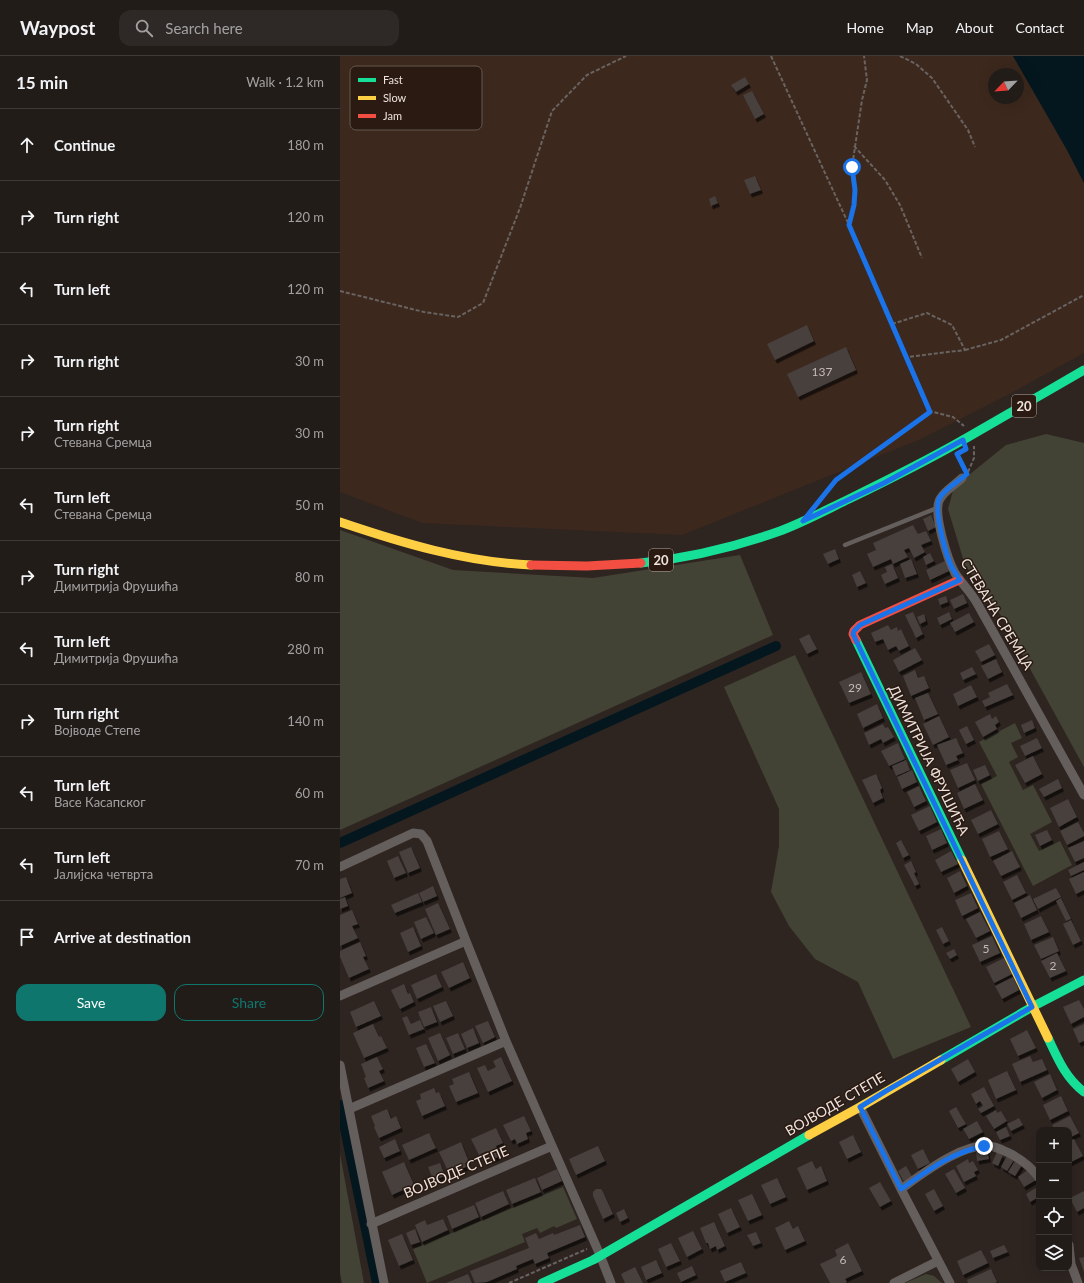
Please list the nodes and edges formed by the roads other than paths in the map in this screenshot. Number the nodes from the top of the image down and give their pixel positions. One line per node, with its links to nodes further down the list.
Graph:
1 (1084, 370): 4 (street, 20, bridge)
2 (964, 476): 3 (street)
3 (937, 508): 5 (lane); 6 (street, СТЕВАНА СРЕМЦА)
4 (340, 522)
5 (845, 545)
6 (960, 580): 7 (street, СТЕВАНА СРЕМЦА); 12 (street, ДИМИТРИЈА ФРУШИЋА)
7 (1084, 795)
8 (340, 867): 9 (street)
9 (466, 941): 11 (street); 13 (street)
10 (1084, 980): 12 (street, ВОЈВОДЕ СТЕПЕ)
11 (340, 996)
12 (1032, 1007): 15 (street); 16 (street, ВОЈВОДЕ СТЕПЕ)
13 (506, 1041): 17 (street); 18 (street)
14 (340, 1065): 17 (street)
15 (1084, 1092)
16 (860, 1107): 20 (street); 22 (street, ВОЈВОДЕ СТЕПЕ)
17 (349, 1109): 21 (street)
18 (552, 1146): 21 (street, ВОЈВОДЕ СТЕПЕ); 22 (street)
19 (1036, 1174): 20 (street)
20 (901, 1189): 23 (street)
21 (371, 1224): 25 (street)
22 (600, 1255): 26 (street, ВОЈВОДЕ СТЕПЕ); 27 (street)
23 (938, 1261): 28 (street); 29 (street)
24 (1072, 1267): 30 (street)
25 (384, 1283)
26 (542, 1283)
27 (610, 1283)
28 (894, 1283)
29 (950, 1283)
30 (1078, 1283)

